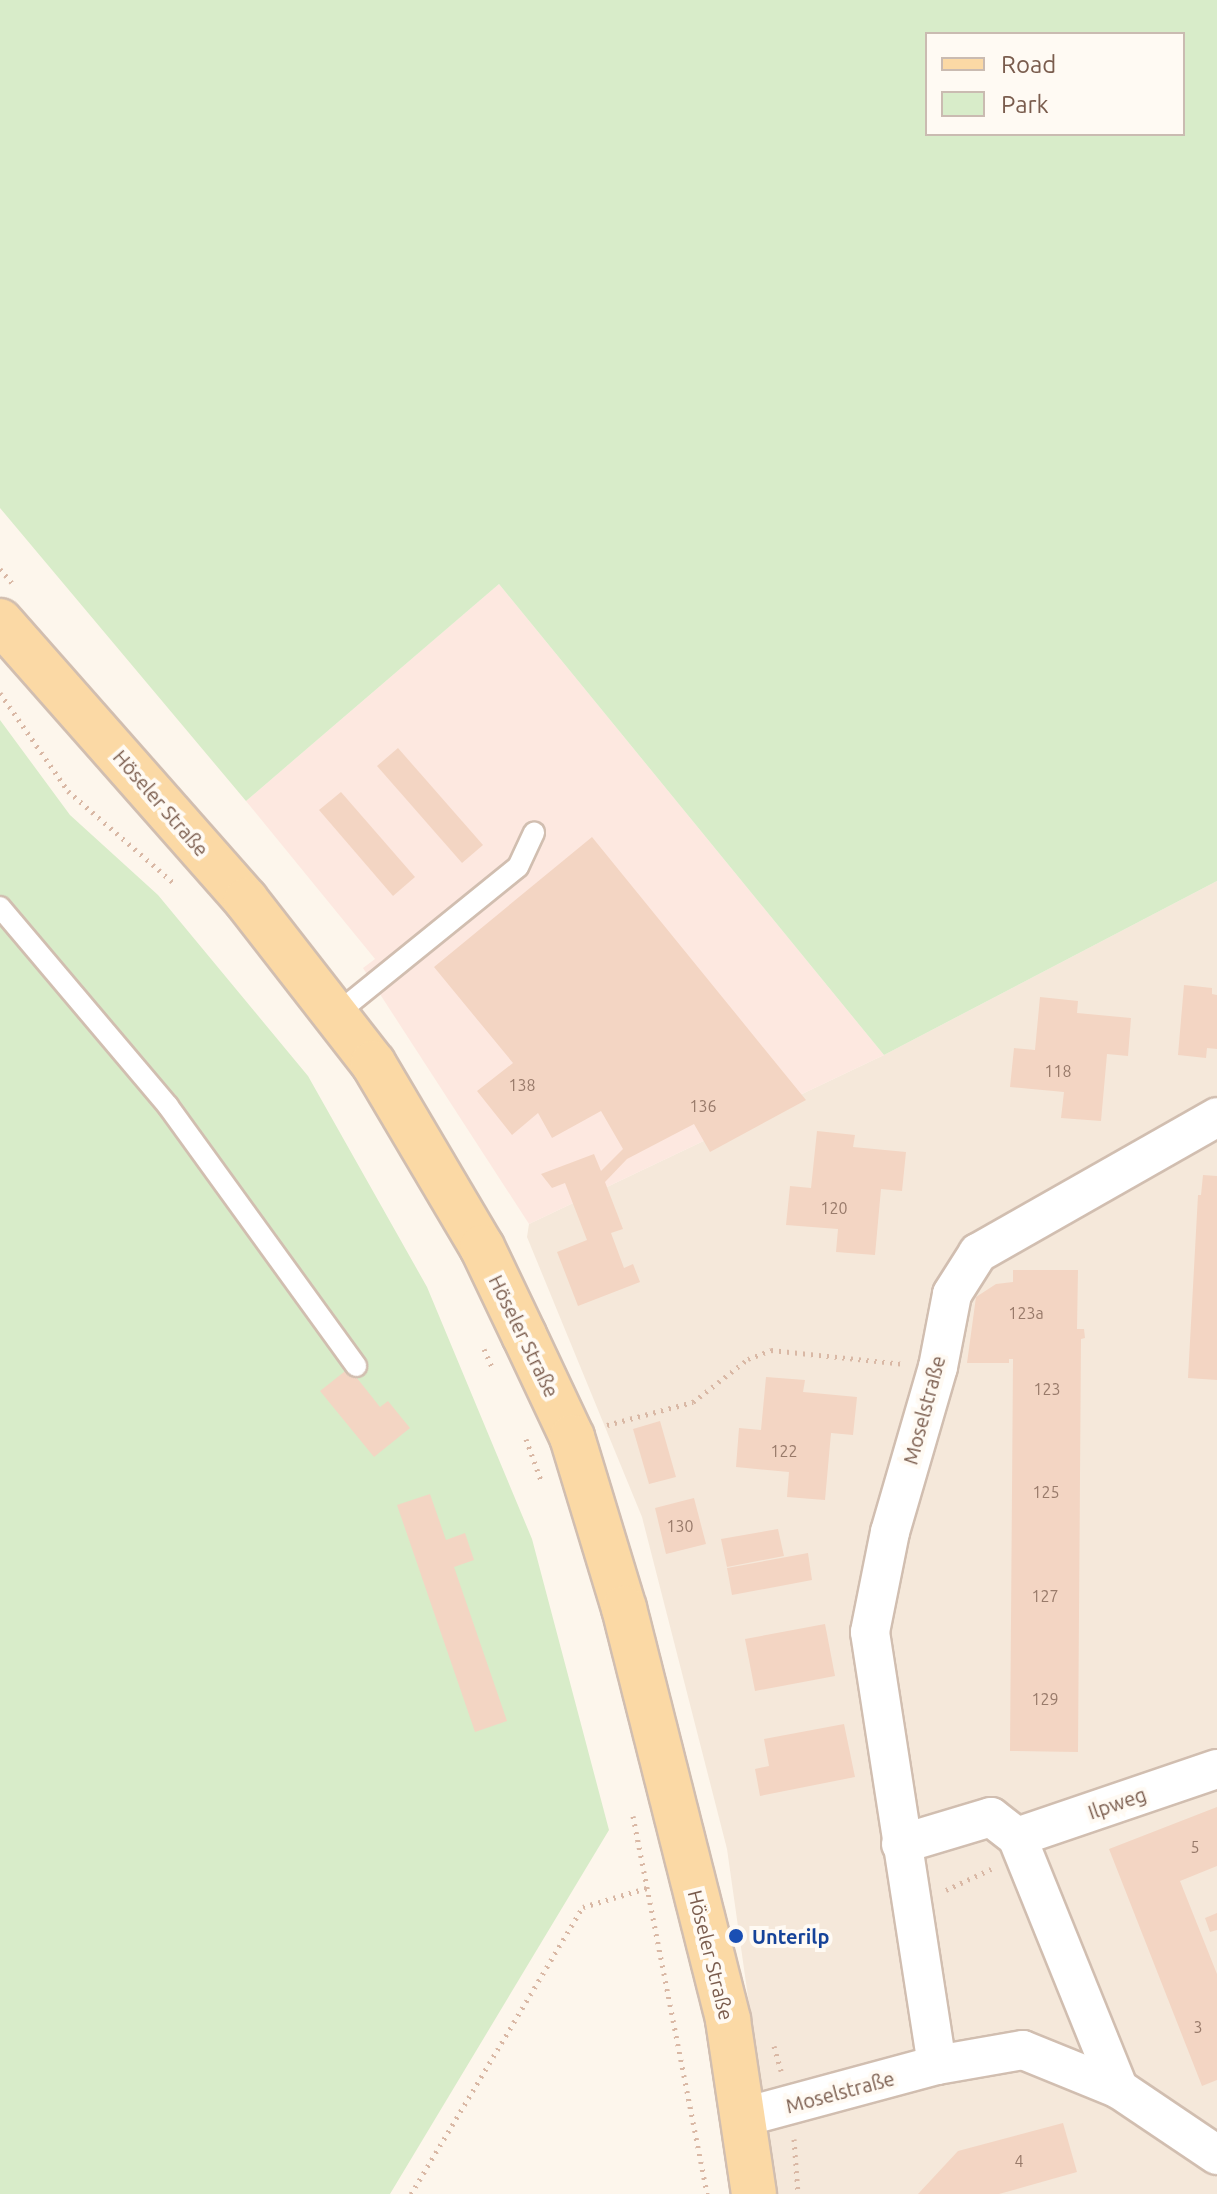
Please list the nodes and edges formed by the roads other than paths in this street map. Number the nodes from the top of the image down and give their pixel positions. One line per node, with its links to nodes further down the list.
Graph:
1 (0, 621): 4 (main road, Höseler Straße)
2 (534, 833): 4 (lane)
3 (0, 907): 6 (lane)
4 (335, 1015): 12 (main road, Höseler Straße)
5 (1217, 1117): 8 (street, Moselstraße)
6 (356, 1366)
7 (1217, 1769): 9 (street, Ilpweg)
8 (901, 1844): 9 (street); 10 (street, Moselstraße)
9 (1021, 1846): 11 (street)
10 (937, 2065): 11 (street, Moselstraße); 12 (street, Moselstraße)
11 (1119, 2089): 13 (street, Moselstraße)
12 (744, 2117): 14 (main road, Höseler Straße)
13 (1217, 2155)
14 (754, 2194)

